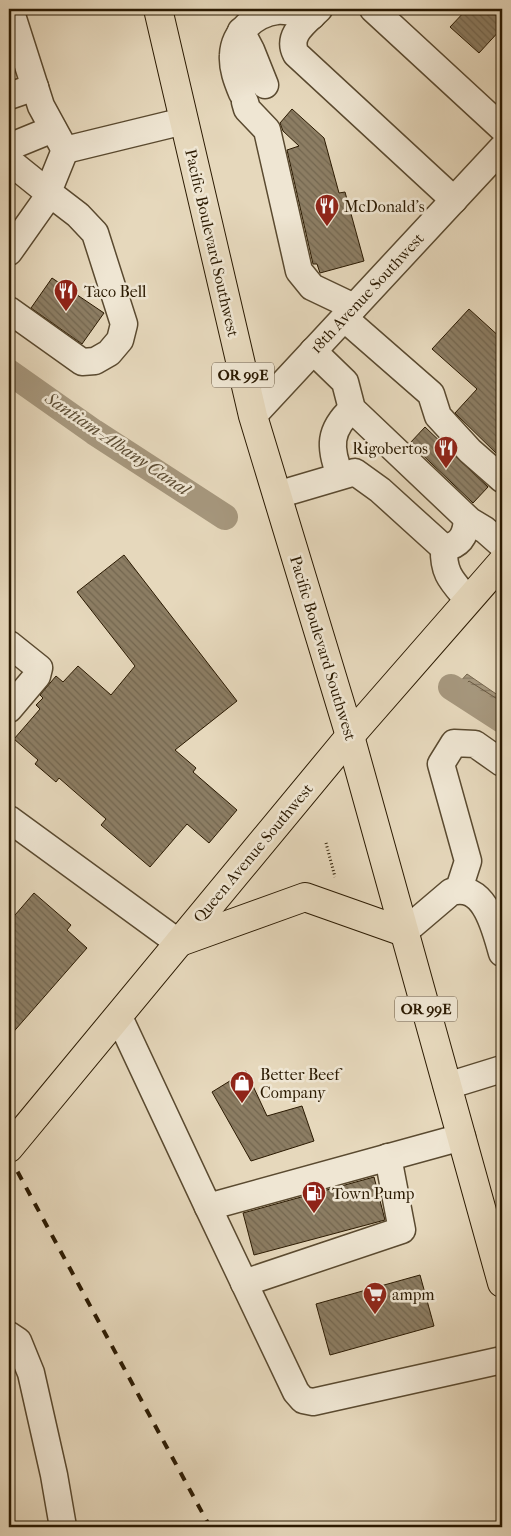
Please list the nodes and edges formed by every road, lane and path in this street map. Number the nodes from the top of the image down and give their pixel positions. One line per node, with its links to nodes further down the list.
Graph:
1 (158, 9): 7 (main road, Pacific Boulevard Southwest / OR 99E)
2 (373, 9): 8 (street)
3 (315, 12): 13 (street); 16 (street)
4 (12, 24): 5 (street)
5 (35, 87): 6 (street); 9 (street)
6 (9, 96)
7 (184, 121): 9 (street); 19 (main road, Pacific Boulevard Southwest / OR 99E)
8 (502, 128)
9 (59, 140): 10 (street); 15 (street)
10 (9, 147)
11 (502, 148): 13 (street, 18th Avenue Southwest)
12 (9, 160): 14 (street)
13 (454, 200): 16 (street, 18th Avenue Southwest)
14 (9, 252)
15 (9, 310)
16 (349, 312): 17 (street, 18th Avenue Southwest); 21 (street)
17 (313, 351): 18 (street); 19 (street, 18th Avenue Southwest)
18 (352, 409): 20 (street); 23 (street)
19 (253, 416): 22 (main road, Pacific Boulevard Southwest / OR 99E)
20 (340, 475): 22 (street); 25 (street)
21 (502, 479)
22 (277, 495): 30 (main road, Pacific Boulevard Southwest / OR 99E)
23 (468, 518): 24 (street); 25 (street)
24 (502, 545)
25 (444, 548): 27 (street)
26 (502, 562): 27 (main road, Queen Avenue Southwest)
27 (468, 600): 30 (main road, Queen Avenue Southwest)
28 (9, 644): 29 (street)
29 (9, 709)
30 (350, 736): 36 (main road, Pacific Boulevard Southwest / OR 99E); 37 (main road, Queen Avenue Southwest)
31 (502, 763): 35 (street)
32 (9, 819): 37 (street)
33 (326, 843): 34 (path)
34 (335, 877)
35 (458, 890): 36 (street); 38 (street)
36 (404, 932): 37 (main road); 41 (main road, Pacific Boulevard Southwest / OR 99E)
37 (179, 943): 39 (main road, Queen Avenue Southwest)
38 (502, 953)
39 (119, 1017): 43 (main road, Queen Avenue Southwest); 45 (street)
40 (502, 1069): 41 (street)
41 (448, 1086): 42 (main road, Pacific Boulevard Southwest / OR 99E)
42 (462, 1137): 44 (street); 46 (main road, Pacific Boulevard Southwest / OR 99E)
43 (9, 1148)
44 (388, 1157): 45 (street); 47 (street)
45 (208, 1207): 47 (street)
46 (494, 1226): 48 (main road, Pacific Boulevard Southwest / OR 99E)
47 (244, 1283): 50 (street)
48 (502, 1283)
49 (9, 1335): 51 (street)
50 (502, 1360)
51 (63, 1527)

